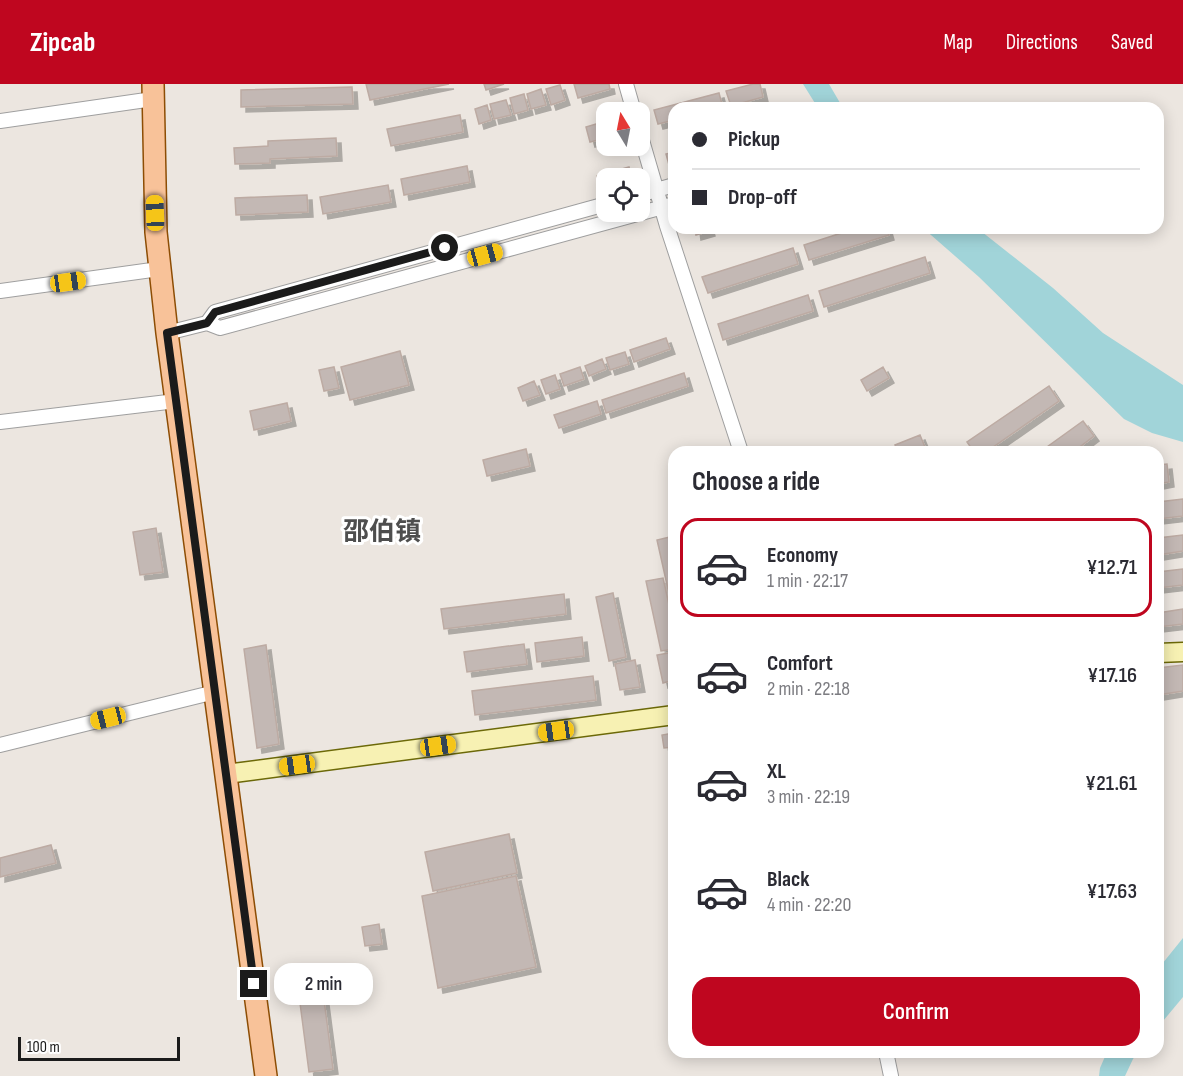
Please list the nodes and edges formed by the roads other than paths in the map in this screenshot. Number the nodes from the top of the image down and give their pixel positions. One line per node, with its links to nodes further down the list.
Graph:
1 (626, 84): 3 (street)
2 (153, 92): 4 (street); 12 (main road)
3 (631, 102)
4 (0, 121)
5 (647, 156): 7 (street)
6 (668, 187): 7 (street)
7 (657, 190): 8 (street); 9 (street)
8 (650, 192)
9 (668, 205): 14 (street)
10 (596, 207): 14 (street)
11 (677, 234): 18 (street)
12 (159, 269): 13 (street); 15 (main road)
13 (0, 291)
14 (207, 323): 15 (street)
15 (167, 333): 16 (main road)
16 (176, 401): 17 (street); 21 (main road)
17 (0, 422)
18 (739, 446)
19 (1183, 651): 20 (main road)
20 (1164, 653)
21 (215, 692): 23 (street); 24 (main road)
22 (668, 716): 24 (main road)
23 (0, 745)
24 (226, 774): 26 (main road)
25 (887, 1058): 27 (street)
26 (266, 1076)
27 (891, 1076)

